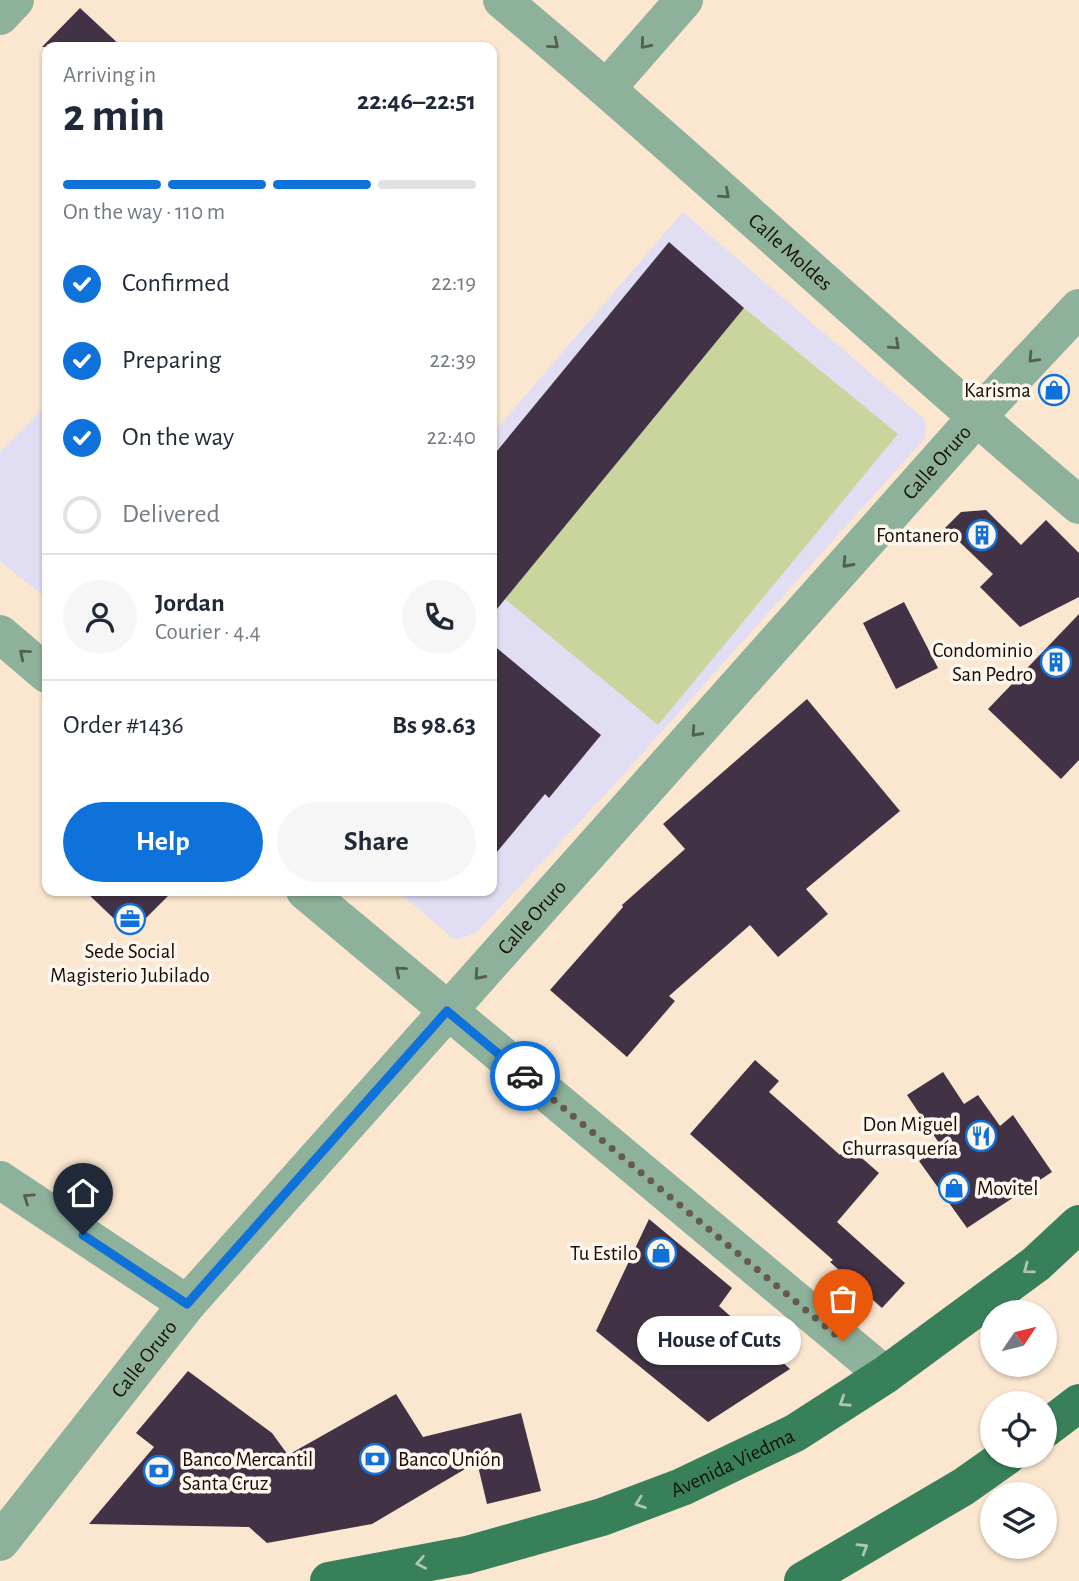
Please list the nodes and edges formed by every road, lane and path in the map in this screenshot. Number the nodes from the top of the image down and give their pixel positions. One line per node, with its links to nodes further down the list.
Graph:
1 (15, 0): 4 (street)
2 (502, 0): 5 (street, Calle Moldes, one-way to 5)
3 (684, 0): 5 (street, one-way to 5)
4 (0, 16)
5 (607, 88): 7 (street, Calle Moldes, one-way to 7)
6 (1079, 308): 7 (street, Calle Oruro, one-way to 7)
7 (976, 418): 8 (street, Calle Moldes); 12 (street, Calle Oruro, one-way to 12)
8 (1079, 505)
9 (0, 634): 10 (street, one-way to 9)
10 (42, 670)
11 (311, 896): 12 (street, one-way to 11)
12 (447, 1011): 15 (street, Calle Oruro); 16 (street)
13 (0, 1180): 15 (street, one-way to 13)
14 (1079, 1224): 16 (main road, Avenida Viedma, one-way to 16)
15 (187, 1304): 20 (street, Calle Oruro)
16 (885, 1375): 21 (main road, Avenida Viedma, one-way to 21)
17 (1079, 1403): 18 (main road)
18 (1057, 1420)
19 (990, 1468): 22 (main road, one-way to 19)
20 (0, 1542)
21 (329, 1581)
22 (803, 1581)

